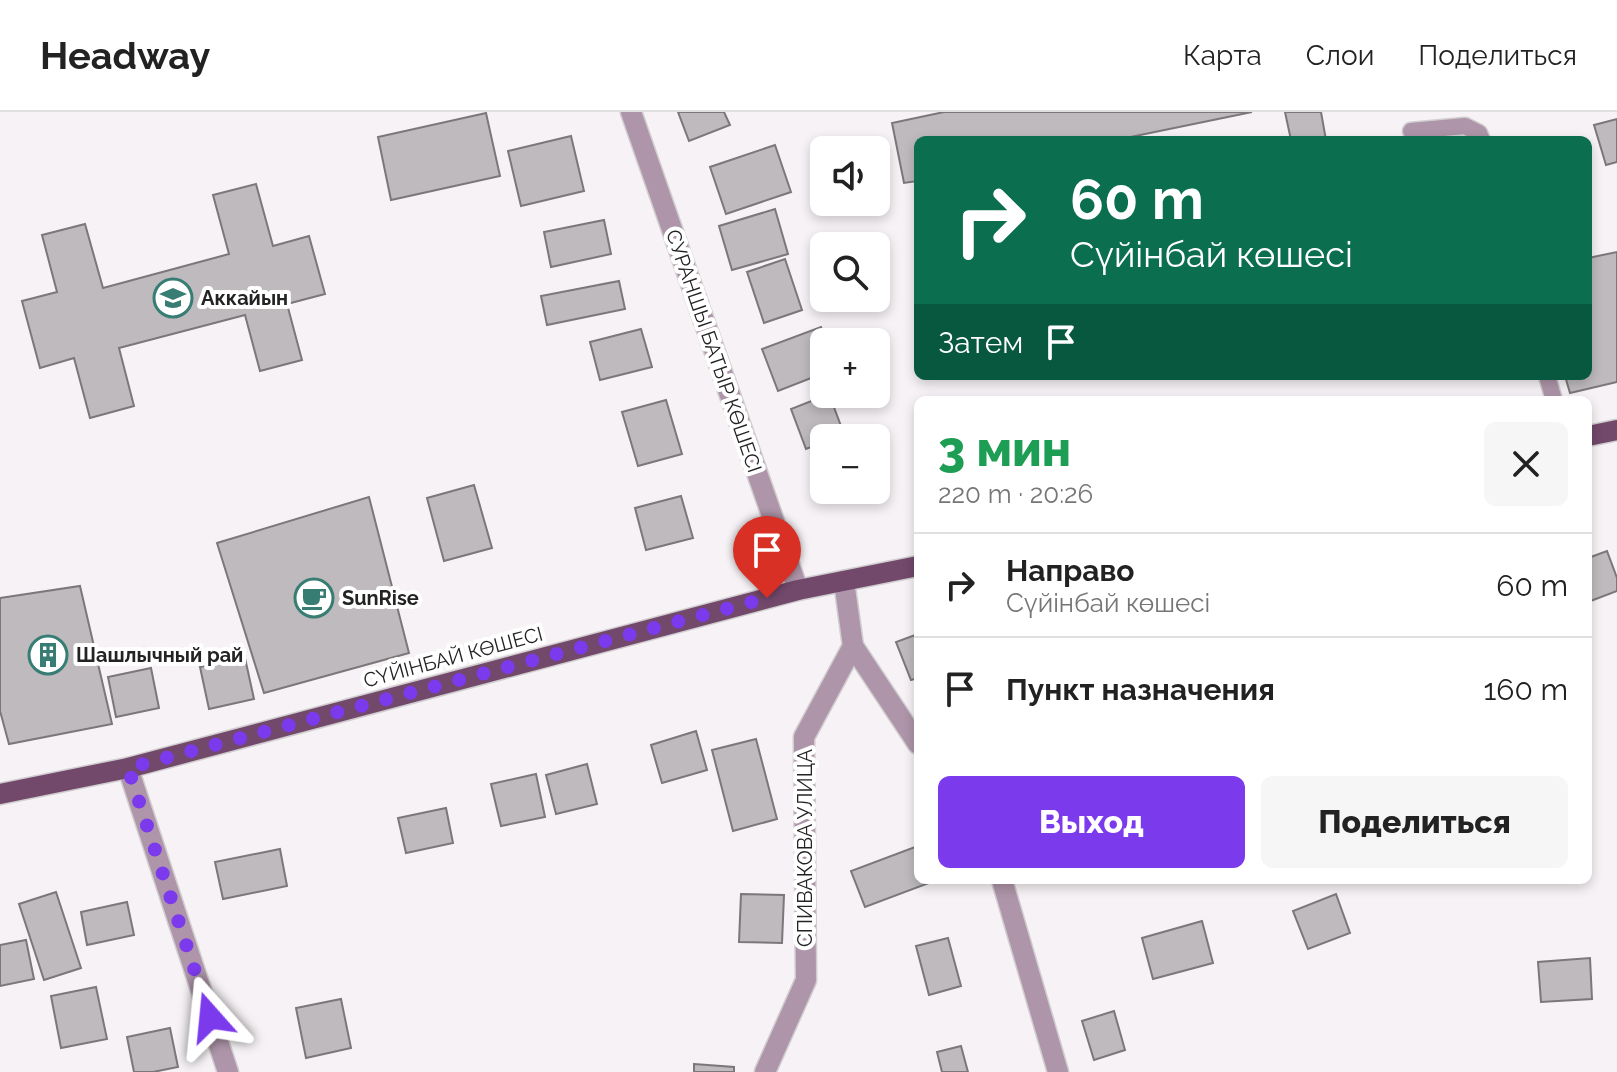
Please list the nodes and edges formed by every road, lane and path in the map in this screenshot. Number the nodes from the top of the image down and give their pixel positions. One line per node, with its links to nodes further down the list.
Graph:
1 (631, 112): 8 (street, СУРАНШЫ БАТЫР КӨШЕСІ)
2 (1411, 131): 3 (lane)
3 (1480, 136)
4 (1617, 430): 5 (main road)
5 (1592, 435)
6 (914, 567): 7 (main road, СҮЙІНБАЙ КӨШЕСІ)
7 (844, 581): 8 (main road, СҮЙІНБАЙ КӨШЕСІ); 9 (street)
8 (798, 590): 11 (main road, СҮЙІНБАЙ КӨШЕСІ)
9 (853, 646): 10 (street); 15 (street, СПИВАКОВА УЛИЦА)
10 (914, 738)
11 (128, 768): 12 (main road, СҮЙІНБАЙ КӨШЕСІ); 14 (street)
12 (0, 794)
13 (1003, 884): 16 (street)
14 (228, 1072)
15 (765, 1072)
16 (1058, 1072)

